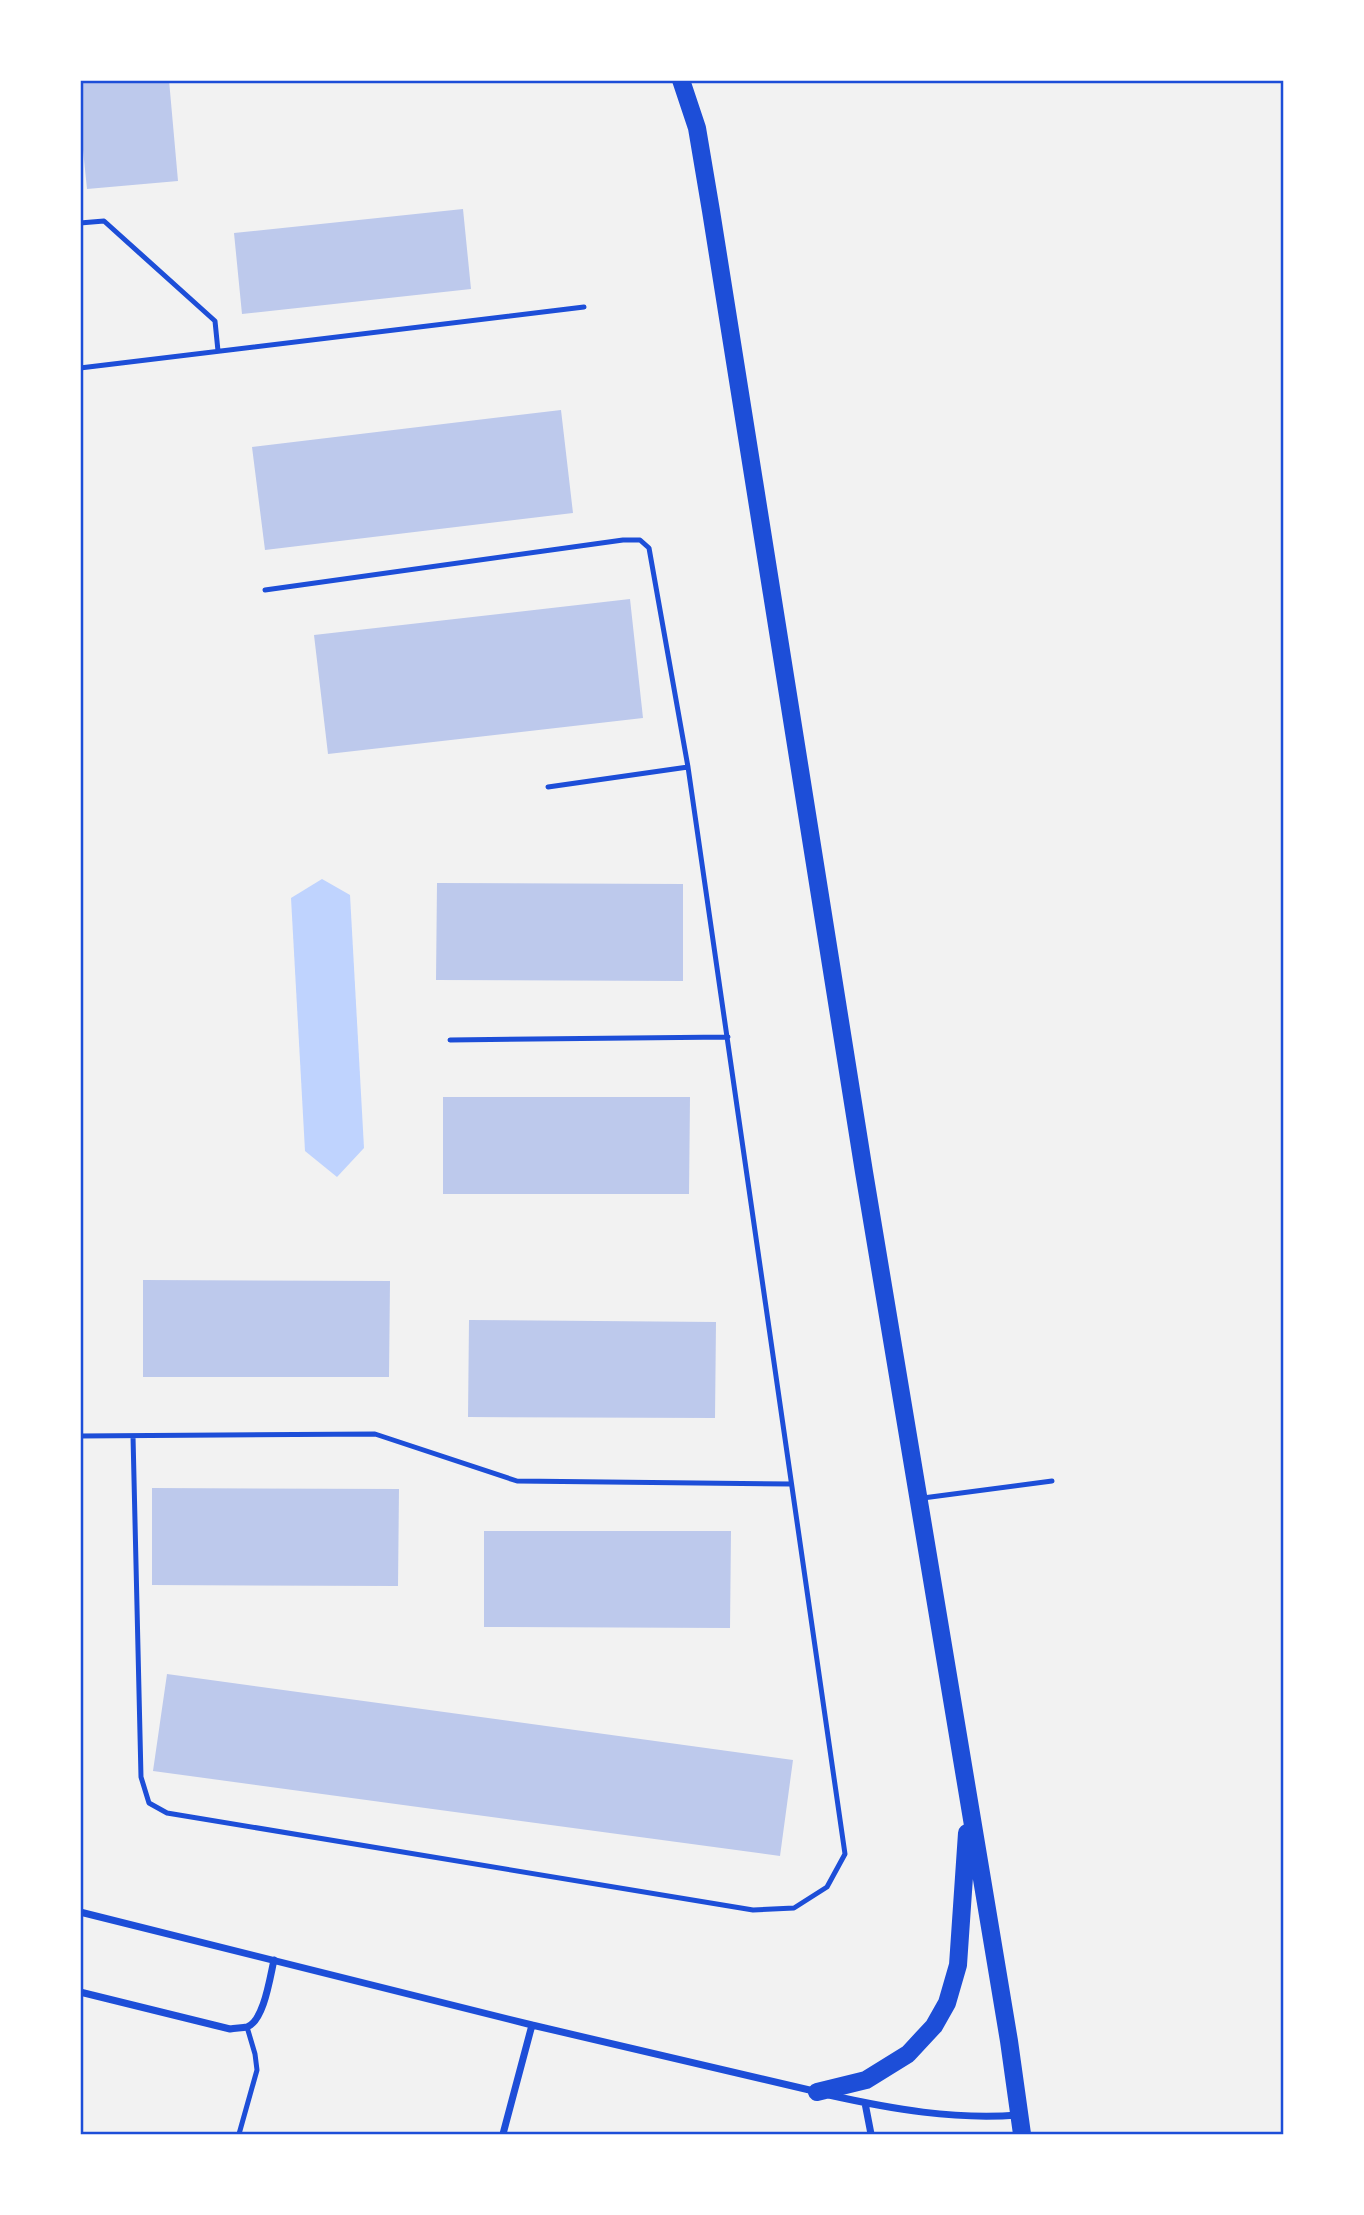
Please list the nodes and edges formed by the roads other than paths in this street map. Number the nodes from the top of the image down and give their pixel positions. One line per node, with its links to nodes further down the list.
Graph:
1 (681, 80): 15 (main road)
2 (80, 223): 4 (lane)
3 (584, 307): 4 (lane)
4 (218, 351): 5 (lane)
5 (80, 368)
6 (265, 590): 7 (lane)
7 (688, 767): 8 (lane); 9 (lane)
8 (548, 787)
9 (728, 1037): 10 (lane); 14 (lane)
10 (450, 1040)
11 (80, 1436): 12 (lane)
12 (133, 1436): 14 (lane); 14 (lane)
13 (1052, 1481): 15 (lane)
14 (791, 1484)
15 (919, 1498): 16 (main road)
16 (969, 1803): 22 (main road); 24 (main road)
17 (80, 1912): 18 (street)
18 (274, 1960): 20 (street); 21 (street)
19 (80, 1992): 21 (street)
20 (532, 2025): 22 (street); 26 (street)
21 (247, 2027): 25 (lane)
22 (817, 2092): 23 (street)
23 (865, 2103): 24 (street); 27 (street)
24 (1019, 2115): 28 (main road)
25 (239, 2134)
26 (503, 2134)
27 (871, 2134)
28 (1022, 2134)

